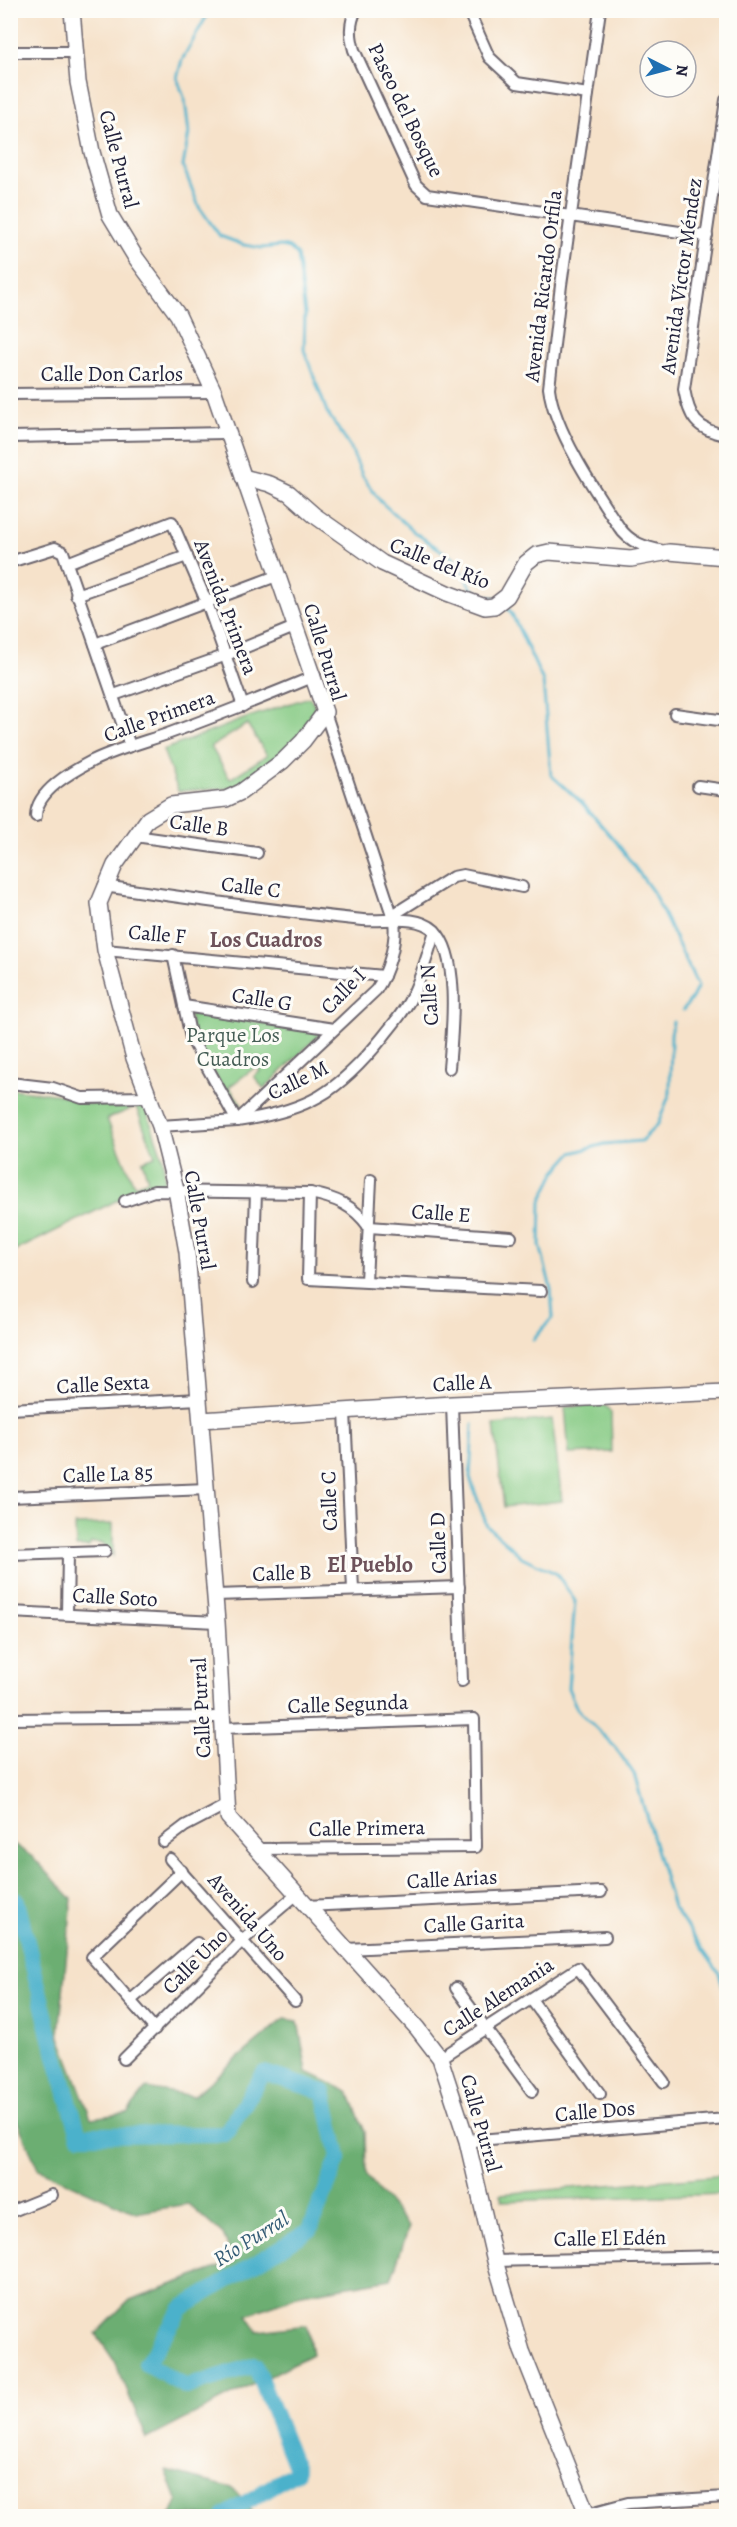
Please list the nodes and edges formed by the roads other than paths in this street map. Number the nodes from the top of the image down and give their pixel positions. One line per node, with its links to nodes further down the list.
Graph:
1 (72, 10): 6 (street, Calle Purral)
2 (356, 10): 10 (street, Paseo del Bosque)
3 (468, 10): 7 (street)
4 (600, 10): 7 (street, Avenida Ricardo Orfila)
5 (10, 52): 6 (street)
6 (75, 52): 12 (street, Calle Purral)
7 (588, 94): 10 (street, Avenida Ricardo Orfila)
8 (726, 100): 9 (street, Avenida Víctor Méndez)
9 (722, 168): 11 (street, Avenida Víctor Méndez)
10 (570, 217): 11 (street, Paseo del Bosque); 18 (street, Avenida Ricardo Orfila)
11 (707, 236): 15 (street, Avenida Víctor Méndez)
12 (214, 392): 13 (street, Calle Don Carlos); 14 (street, Calle Purral)
13 (10, 394)
14 (227, 433): 16 (street); 17 (street, Calle Purral)
15 (726, 435)
16 (10, 437)
17 (243, 477): 18 (street, Calle del Río); 23 (street, Calle Purral)
18 (669, 552): 20 (street, Calle del Río)
19 (188, 556): 22 (street, Avenida Primera); 24 (street); 25 (street, Avenida Primera)
20 (726, 557)
21 (10, 562): 22 (street)
22 (67, 563): 24 (street)
23 (279, 575): 25 (street); 26 (street, Calle Purral)
24 (76, 595): 27 (street)
25 (207, 603): 27 (street); 28 (street, Avenida Primera)
26 (297, 626): 28 (street); 29 (street, Calle Purral)
27 (95, 644): 30 (street)
28 (224, 656): 30 (street); 31 (street, Avenida Primera)
29 (315, 676): 31 (street, Calle Primera); 32 (street, Calle Purral)
30 (114, 695): 35 (street)
31 (243, 706): 35 (street, Calle Primera)
32 (325, 712): 39 (street, Calle Purral); 43 (street, Calle I)
33 (675, 714): 34 (street)
34 (726, 721)
35 (130, 746): 38 (street, Calle Primera)
36 (698, 786): 37 (street)
37 (726, 790)
38 (36, 816)
39 (135, 836): 40 (street, Calle B); 41 (street, Calle Purral)
40 (258, 853)
41 (105, 886): 43 (street, Calle C); 45 (street, Calle Purral)
42 (522, 887): 43 (street)
43 (392, 918): 44 (street); 47 (street, Calle I)
44 (435, 931): 50 (street, Calle N); 53 (street, Calle M)
45 (105, 950): 46 (street, Calle F); 52 (street, Calle Purral)
46 (173, 955): 47 (street, Calle F); 48 (street)
47 (384, 976): 49 (street, Calle I)
48 (184, 1006): 49 (street, Calle G); 53 (street)
49 (334, 1029): 53 (street, Calle I)
50 (449, 1068)
51 (10, 1083): 52 (street)
52 (149, 1097): 54 (street, Calle Purral)
53 (237, 1121): 54 (street)
54 (160, 1126): 56 (street, Calle Purral)
55 (371, 1180): 60 (street)
56 (176, 1190): 57 (street); 59 (street); 66 (street, Calle Purral)
57 (256, 1192): 58 (street); 63 (street)
58 (310, 1193): 60 (street); 62 (street)
59 (124, 1201)
60 (369, 1227): 61 (street, Calle E); 62 (street)
61 (511, 1237)
62 (366, 1281): 64 (street)
63 (253, 1282)
64 (541, 1291)
65 (726, 1392): 67 (street, Calle A)
66 (199, 1399): 68 (street, Calle Sexta); 70 (street, Calle Purral)
67 (452, 1404): 69 (street, Calle A); 76 (street, Calle D)
68 (10, 1409)
69 (345, 1411): 70 (street, Calle A); 77 (street, Calle C)
70 (201, 1420): 71 (street, Calle Purral)
71 (207, 1489): 72 (street, Calle La 85); 78 (street, Calle Purral)
72 (10, 1497)
73 (105, 1551): 74 (street)
74 (68, 1553): 75 (street); 80 (street)
75 (10, 1554)
76 (459, 1587): 77 (street, Calle B); 82 (street, Calle D)
77 (353, 1590): 78 (street, Calle B)
78 (215, 1595): 81 (street, Calle Purral)
79 (10, 1612): 80 (street, Calle Soto)
80 (67, 1614): 81 (street, Calle Soto)
81 (217, 1622): 84 (street, Calle Purral)
82 (462, 1681)
83 (10, 1719): 84 (street, Calle Segunda)
84 (223, 1722): 85 (street, Calle Purral); 87 (street, Calle Segunda)
85 (227, 1804): 86 (street); 88 (street, Calle Purral)
86 (164, 1842)
87 (476, 1847): 88 (street, Calle Primera)
88 (258, 1849): 92 (street, Calle Purral)
89 (170, 1859): 90 (street, Avenida Uno)
90 (182, 1871): 94 (street, Avenida Uno); 99 (street)
91 (601, 1892): 92 (street, Calle Arias)
92 (301, 1900): 94 (street, Calle Uno); 96 (street, Calle Purral)
93 (605, 1937): 96 (street, Calle Garita)
94 (243, 1940): 100 (street, Avenida Uno); 102 (street, Calle Uno)
95 (196, 1943): 99 (street)
96 (346, 1949): 103 (street, Calle Purral)
97 (456, 1988): 101 (street)
98 (531, 1999): 101 (street, Calle Alemania); 105 (street, Calle Alemania); 107 (street)
99 (131, 2000): 102 (street)
100 (295, 2001)
101 (485, 2028): 103 (street, Calle Alemania); 106 (street)
102 (155, 2029): 104 (street, Calle Uno)
103 (440, 2058): 109 (street, Calle Purral)
104 (124, 2059)
105 (664, 2082)
106 (532, 2091)
107 (600, 2094)
108 (726, 2119): 109 (street, Calle Dos)
109 (467, 2140): 113 (street, Calle Purral)
110 (52, 2195): 111 (street)
111 (10, 2212)
112 (726, 2256): 113 (street, Calle El Edén)
113 (495, 2261): 115 (street, Calle Purral)
114 (726, 2497): 115 (street)
115 (588, 2515)

